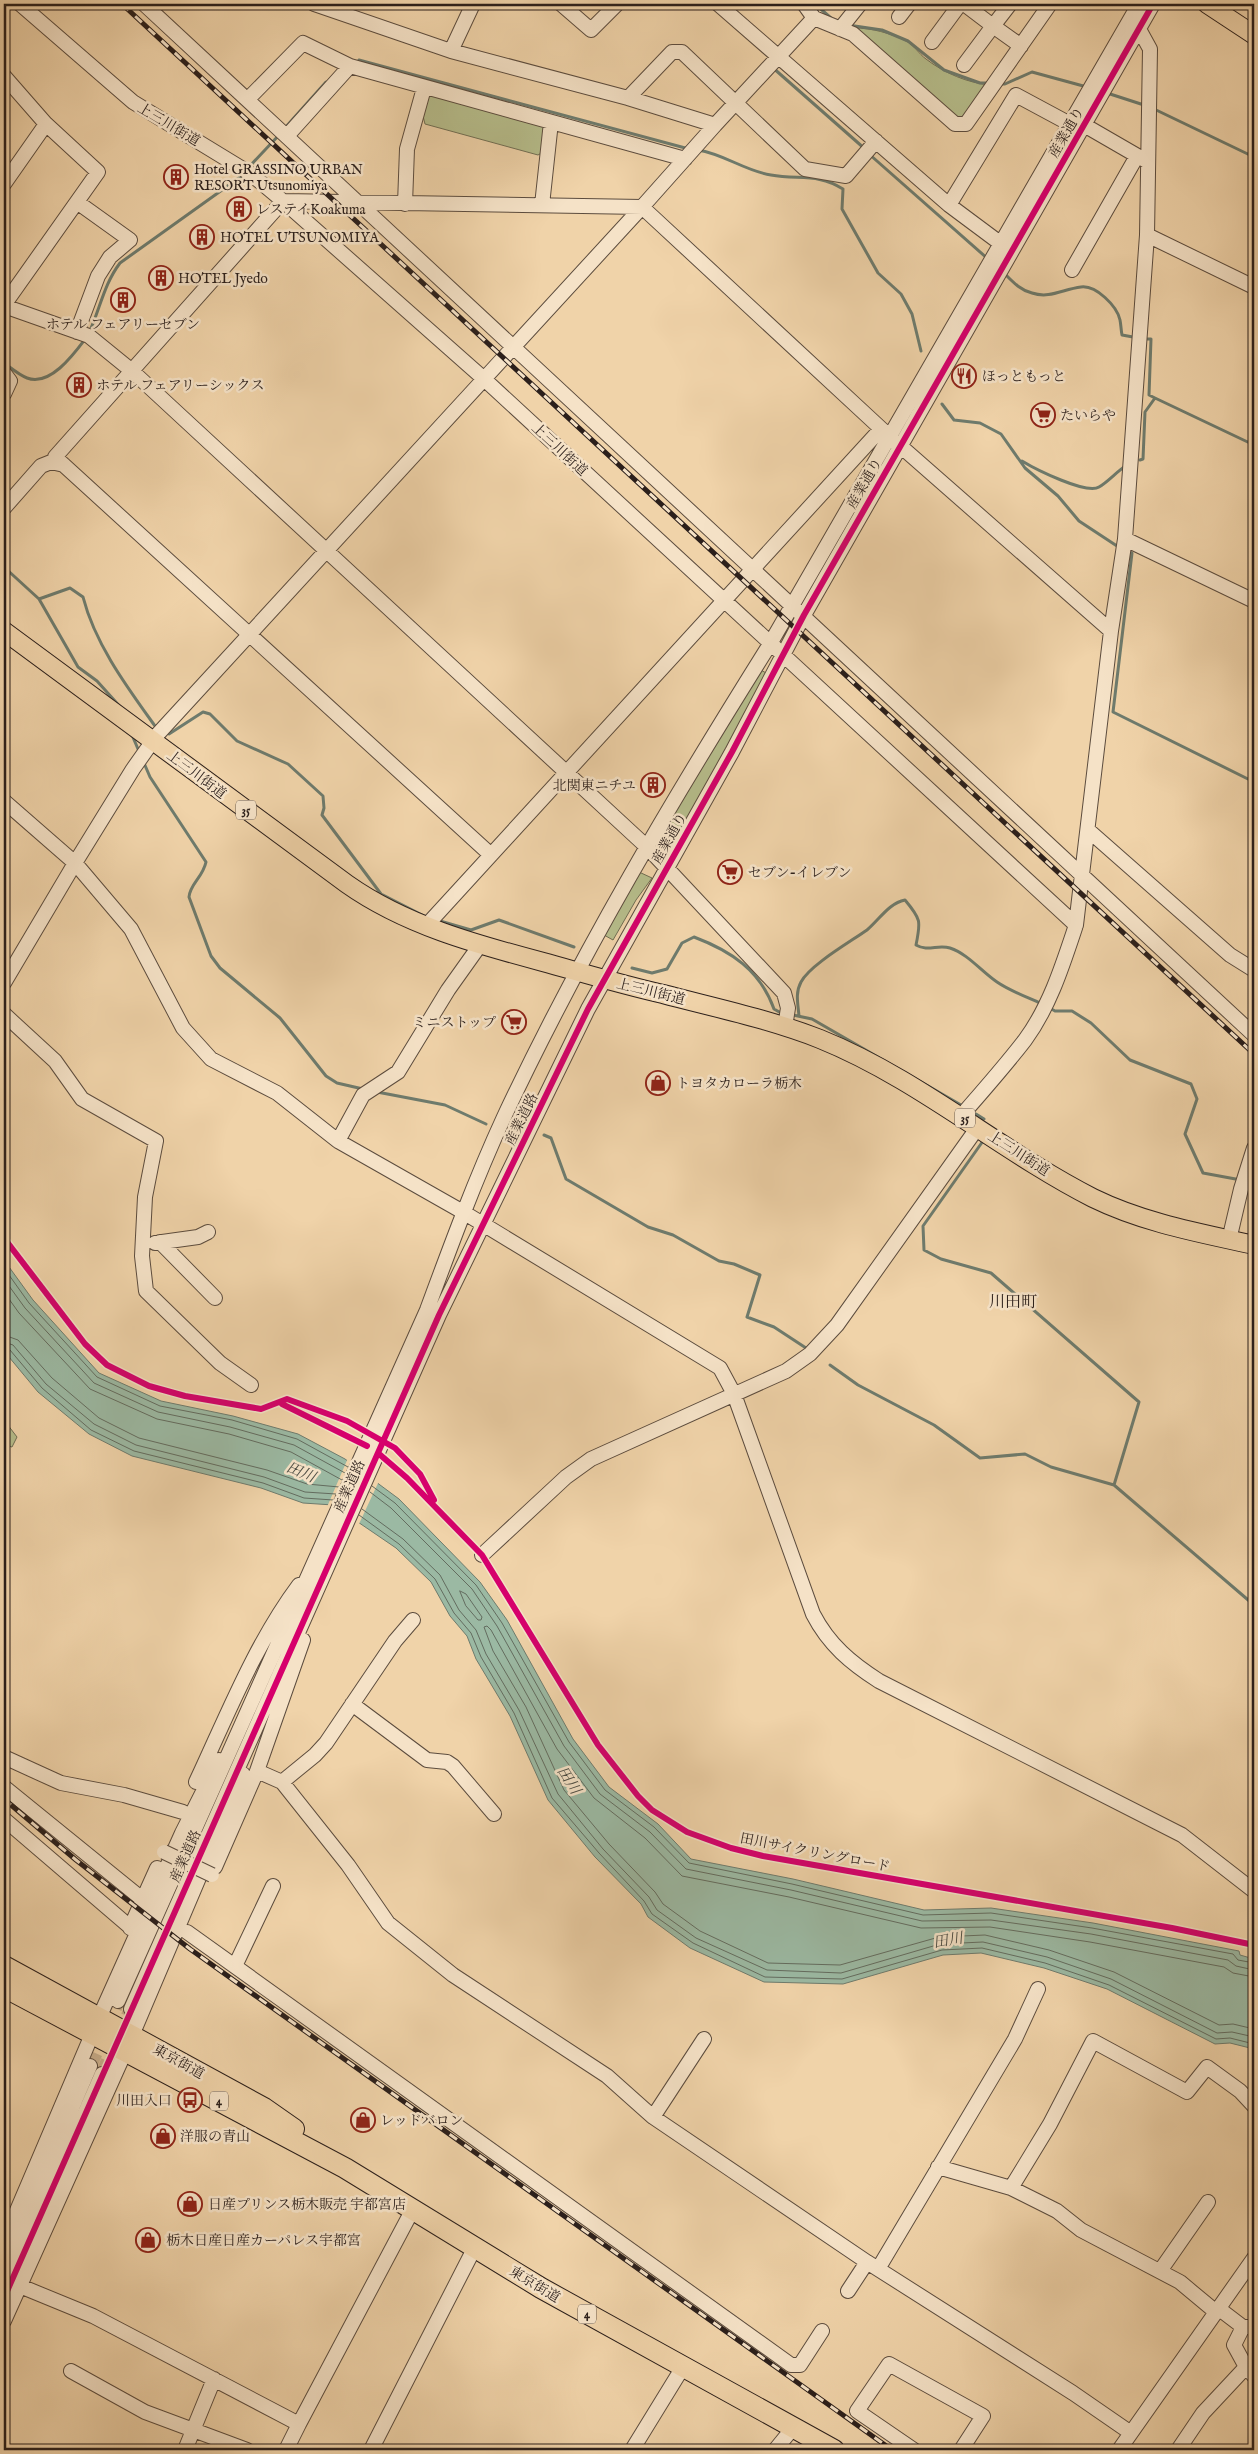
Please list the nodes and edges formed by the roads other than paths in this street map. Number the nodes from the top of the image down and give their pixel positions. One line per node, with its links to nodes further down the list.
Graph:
1 (20, 4): 45 (street, 上三川街道)
2 (144, 4): 33 (street)
3 (316, 4): 26 (street)
4 (473, 4): 26 (street)
5 (561, 4): 6 (street)
6 (618, 4)
7 (718, 4): 27 (street)
8 (804, 4): 19 (street)
9 (860, 4): 21 (street)
10 (909, 4): 18 (street)
11 (960, 4): 24 (street)
12 (964, 4): 20 (street)
13 (1010, 4): 20 (street)
14 (1050, 4): 25 (street)
15 (1140, 4): 37 (street, 産業通り)
16 (1153, 4): 22 (street, 産業通り)
17 (1207, 4): 23 (main road)
18 (899, 17)
19 (814, 18): 21 (street); 27 (street)
20 (993, 26): 25 (street); 28 (street)
21 (840, 29): 25 (street)
22 (1139, 29): 39 (street, 産業通り); 43 (street)
23 (1254, 36)
24 (932, 42)
25 (1020, 46)
26 (450, 50): 32 (street)
27 (780, 58): 34 (street); 41 (street)
28 (964, 65)
29 (350, 66): 31 (street); 33 (street); 40 (street)
30 (4, 76): 36 (street)
31 (424, 88): 35 (street); 48 (street)
32 (628, 98): 34 (street); 38 (street)
33 (248, 99): 40 (street)
34 (736, 104): 38 (street); 41 (street)
35 (551, 122): 42 (street); 49 (street)
36 (46, 124): 44 (street); 46 (street)
37 (1070, 124): 39 (street); 50 (street); 53 (street, 産業通り)
38 (715, 125): 42 (street)
39 (1084, 125): 43 (street); 53 (street, 産業通り)
40 (287, 136): 47 (street)
41 (876, 141): 50 (street)
42 (685, 159): 51 (street)
43 (1143, 159): 52 (street); 54 (street)
44 (4, 184)
45 (283, 200): 47 (street); 59 (street); 61 (street, 上三川街道)
46 (77, 202): 56 (street); 57 (street)
47 (359, 203): 48 (street); 58 (street)
48 (405, 204): 49 (street)
49 (542, 205): 51 (street)
50 (949, 206): 53 (street)
51 (642, 207): 58 (street); 63 (street)
52 (1147, 235): 55 (street); 67 (street)
53 (1006, 248): 63 (street, 産業通り); 64 (street, 産業通り)
54 (1072, 270)
55 (1254, 287)
56 (4, 306): 57 (street)
57 (77, 332): 59 (street)
58 (513, 346): 61 (street); 69 (street)
59 (132, 371): 65 (street); 68 (street)
60 (4, 373): 62 (street)
61 (483, 378): 68 (street); 70 (street, 上三川街道)
62 (4, 394)
63 (885, 433): 64 (street); 69 (street); 72 (street, 産業通り)
64 (900, 446): 73 (street, 産業通り); 75 (street)
65 (64, 465): 66 (street); 76 (street)
66 (4, 508)
67 (1125, 539): 71 (street); 75 (street)
68 (326, 550): 76 (street); 80 (street)
69 (753, 569): 70 (street); 72 (street)
70 (724, 601): 77 (street, 上三川街道); 80 (street)
71 (1254, 601)
72 (793, 605): 73 (street); 77 (street, 産業通り)
73 (804, 615): 78 (street, 産業通り); 87 (street)
74 (4, 631): 79 (main road, 上三川街道 / 35)
75 (1111, 631): 82 (street)
76 (249, 634): 79 (street); 84 (street)
77 (770, 644): 78 (street, 上三川街道); 83 (street, 産業通り)
78 (782, 655): 86 (street, 産業通り); 88 (street, 上三川街道)
79 (152, 740): 85 (street); 89 (main road, 上三川街道 / 35)
80 (566, 773): 83 (street); 84 (street)
81 (4, 801): 85 (street)
82 (1088, 830): 87 (street); 91 (street)
83 (647, 847): 86 (street); 92 (street, 産業通り)
84 (491, 855): 89 (street)
85 (75, 862): 94 (street); 100 (street)
86 (667, 867): 93 (street, 産業通り); 96 (street)
87 (1083, 874): 88 (street); 97 (street)
88 (1076, 925): 98 (street)
89 (426, 926): 90 (main road, 上三川街道 / 35)
90 (480, 945): 92 (main road, 上三川街道 / 35); 100 (street)
91 (1254, 970)
92 (578, 971): 93 (main road, 上三川街道 / 35); 102 (street, 産業道路)
93 (604, 979): 96 (main road, 上三川街道 / 35); 103 (street, 産業道路)
94 (4, 983)
95 (4, 1014): 107 (street)
96 (785, 1027): 98 (main road, 上三川街道 / 35)
97 (1254, 1035)
98 (961, 1116): 99 (main road, 上三川街道 / 35)
99 (978, 1127): 105 (main road, 上三川街道 / 35); 111 (street)
100 (338, 1141): 102 (street)
101 (1254, 1148): 105 (street)
102 (463, 1212): 103 (street); 112 (street, 産業道路)
103 (484, 1224): 111 (street); 112 (street, 産業道路)
104 (208, 1232): 106 (street)
105 (1229, 1240): 108 (main road, 上三川街道 / 35)
106 (160, 1242): 107 (street); 109 (street)
107 (142, 1245): 110 (street)
108 (1254, 1245)
109 (215, 1298)
110 (251, 1385)
111 (734, 1394): 113 (street); 128 (street)
112 (369, 1456): 114 (street, 産業道路)
113 (482, 1555)
114 (321, 1566): 116 (street, 産業道路); 119 (street); 122 (street)
115 (413, 1620): 117 (street)
116 (262, 1697): 136 (street, 産業道路); 137 (street, 産業道路); 138 (street); 140 (street)
117 (352, 1704): 120 (street); 123 (street)
118 (4, 1757): 122 (street)
119 (257, 1771): 120 (street); 126 (street)
120 (282, 1782): 144 (street)
121 (4, 1787): 129 (street)
122 (183, 1812): 125 (street)
123 (494, 1814)
124 (4, 1819): 130 (street)
125 (164, 1852): 126 (street, bridge); 129 (street)
126 (212, 1875): 131 (street)
127 (273, 1886): 133 (street)
128 (1254, 1891)
129 (142, 1899): 130 (street)
130 (130, 1927): 138 (street)
131 (187, 1932): 133 (street); 140 (street)
132 (4, 1966): 138 (highway, 東京街道 / 4)
133 (235, 1966): 161 (street)
134 (4, 1988): 138 (highway, 東京街道 / 4)
135 (1038, 1989): 145 (street)
136 (118, 2001)
137 (131, 2009)
138 (96, 2026): 140 (highway, 東京街道 / 4); 149 (street)
139 (704, 2039): 144 (street)
140 (129, 2044): 148 (highway, 東京街道 / 4); 155 (street)
141 (90, 2066): 152 (street)
142 (102, 2074): 157 (street)
143 (1254, 2106): 146 (street)
144 (653, 2117): 153 (street)
145 (938, 2167): 146 (street); 153 (street)
146 (1011, 2188): 154 (street)
147 (1208, 2202): 154 (street)
148 (413, 2209): 150 (highway, 東京街道 / 4); 166 (street)
149 (4, 2241)
150 (475, 2247): 162 (highway, 東京街道 / 4); 173 (street)
151 (1254, 2258): 158 (street)
152 (4, 2265)
153 (872, 2265): 156 (street); 169 (street)
154 (1160, 2271): 158 (street)
155 (20, 2286): 159 (street); 165 (street)
156 (848, 2291)
157 (4, 2298)
158 (1217, 2310): 160 (street); 169 (street)
159 (4, 2321)
160 (1249, 2327): 164 (street)
161 (822, 2332)
162 (684, 2367): 167 (highway, 東京街道 / 4); 174 (street)
163 (72, 2371): 168 (street)
164 (1250, 2371): 180 (street)
165 (214, 2379): 166 (street); 168 (street)
166 (299, 2424): 172 (street)
167 (793, 2428): 175 (street); 176 (highway, 東京街道 / 4)
168 (194, 2430): 170 (street); 171 (street)
169 (1131, 2433): 179 (street)
170 (185, 2450)
171 (247, 2450)
172 (286, 2450)
173 (371, 2450)
174 (632, 2450)
175 (775, 2450)
176 (834, 2450)
177 (914, 2450): 178 (street)
178 (961, 2450)
179 (1119, 2450)
180 (1178, 2450)

